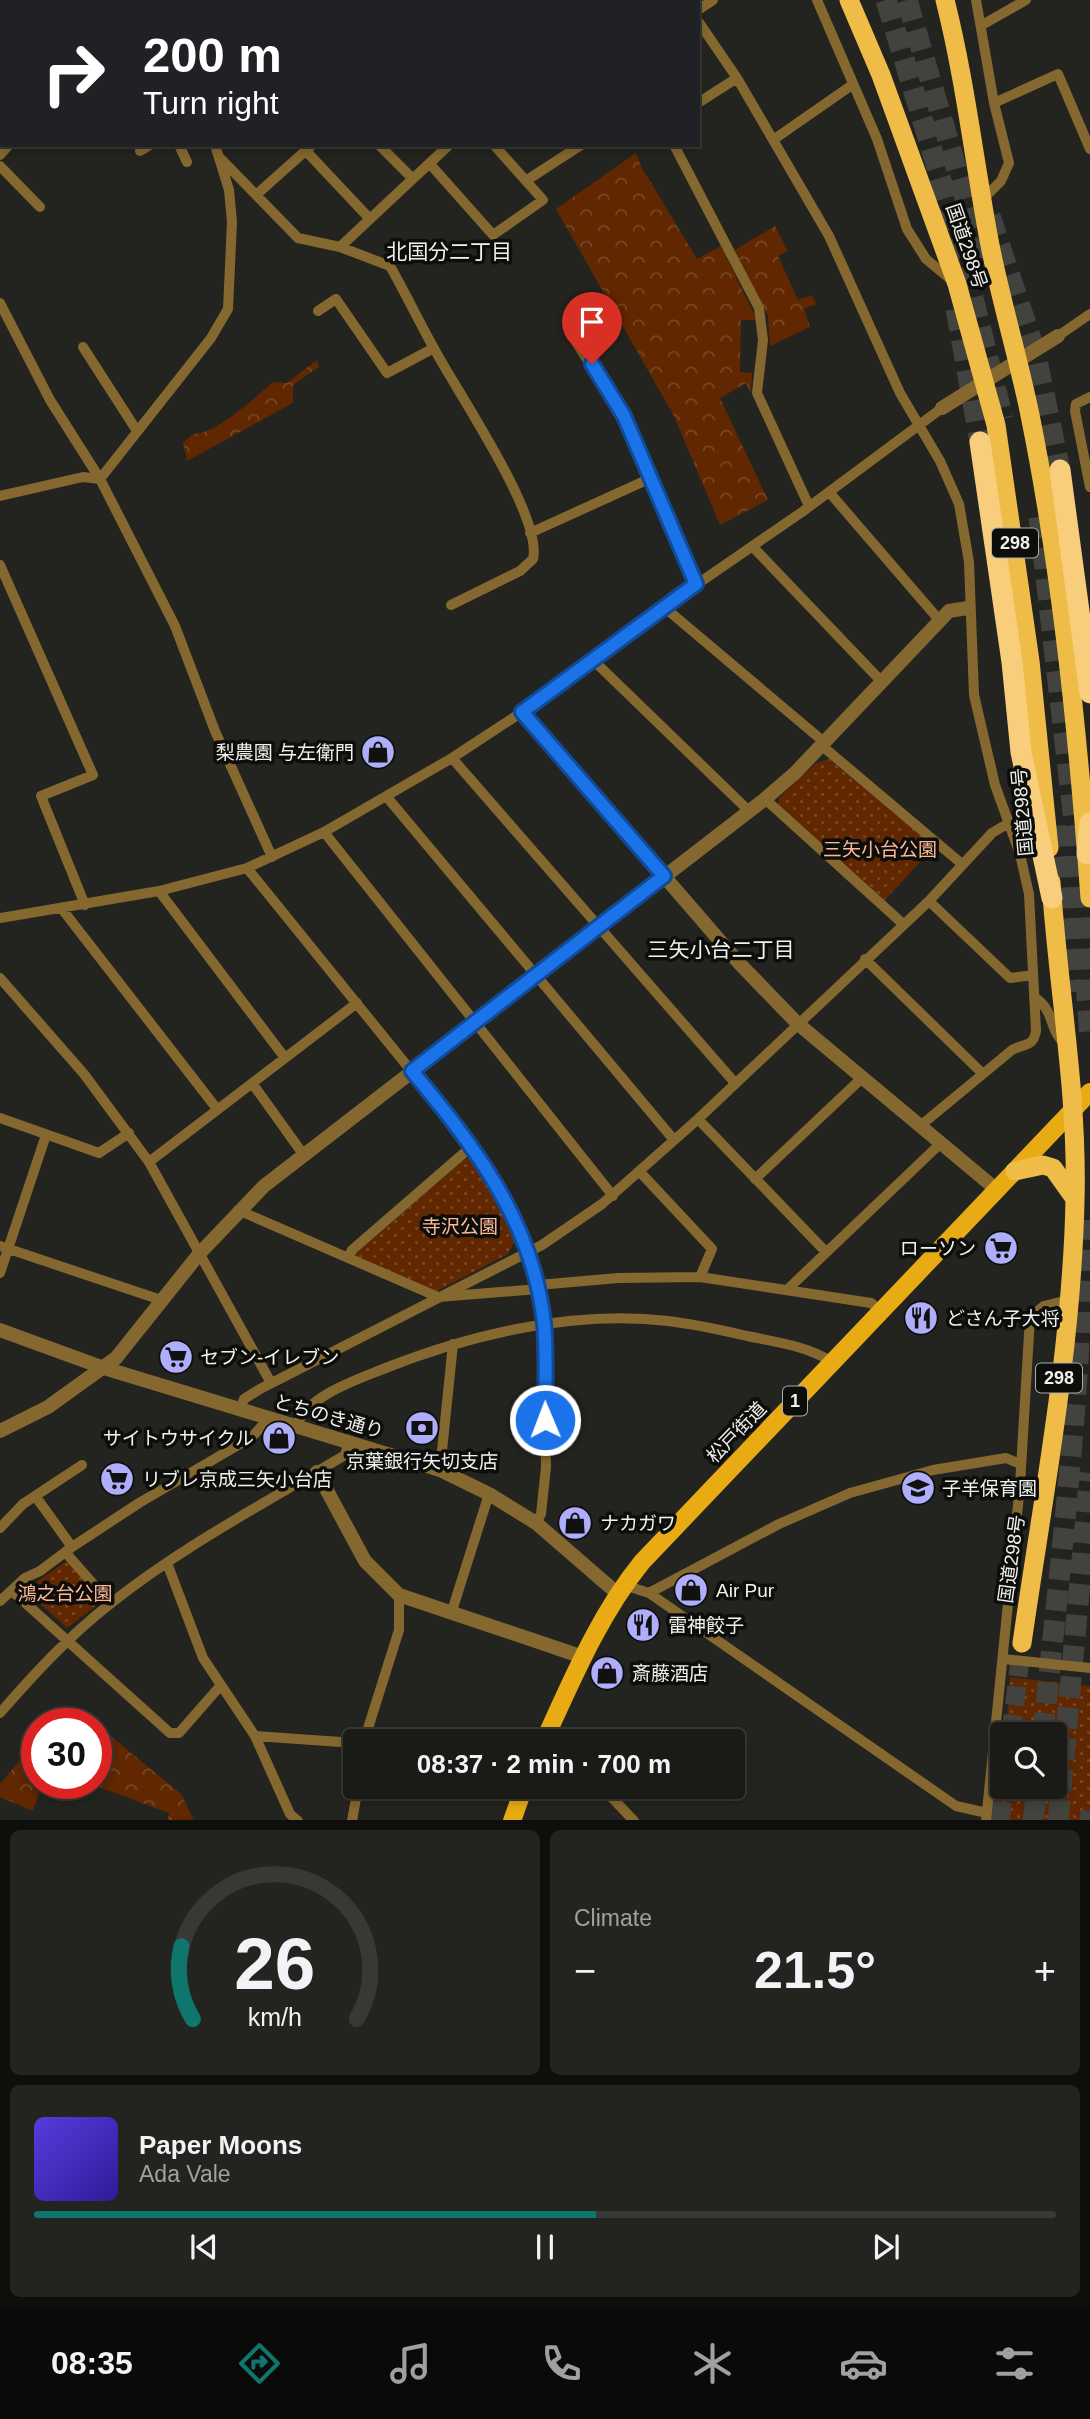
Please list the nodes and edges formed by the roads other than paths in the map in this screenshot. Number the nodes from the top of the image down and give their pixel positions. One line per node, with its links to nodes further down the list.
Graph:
1 (817, 0): 9 (street)
2 (849, 0): 33 (highway, 国道298号 / 298)
3 (945, 0): 29 (highway, 国道298号 / 298)
4 (976, 0): 7 (street)
5 (1026, 0): 7 (street)
6 (700, 24): 8 (street)
7 (982, 25): 11 (street)
8 (737, 78): 10 (street); 12 (street)
9 (852, 85): 12 (street); 33 (street)
10 (700, 102)
11 (995, 103): 21 (street); 29 (street)
12 (773, 140): 45 (street)
13 (180, 147): 23 (street)
14 (216, 147): 22 (street)
15 (381, 147): 26 (street)
16 (447, 147): 24 (street)
17 (496, 147): 27 (street)
18 (578, 147): 27 (street)
19 (675, 147): 54 (street)
20 (309, 148): 28 (street); 31 (street)
21 (1090, 149)
22 (220, 158): 28 (street); 46 (street)
23 (187, 162)
24 (430, 164): 26 (street); 27 (street)
25 (0, 166): 30 (street)
26 (413, 179): 31 (street)
27 (527, 180)
28 (256, 195): 32 (street)
29 (982, 200): 41 (highway, 国道298号 / 298)
30 (40, 207)
31 (369, 218): 32 (street)
32 (340, 247): 40 (street)
33 (957, 284): 42 (highway, 国道298号 / 298)
34 (0, 303): 50 (street)
35 (318, 312): 40 (street)
36 (1090, 314): 38 (street)
37 (614, 319): 49 (street)
38 (1058, 336): 41 (street)
39 (83, 347): 46 (street)
40 (434, 348): 55 (street)
41 (1018, 362): 42 (street); 75 (highway, 国道298号 / 298)
42 (984, 383): 44 (street); 81 (highway, 国道298号 / 298)
43 (1090, 397): 51 (street)
44 (942, 408): 45 (street)
45 (917, 425): 52 (street); 61 (street)
46 (138, 431): 50 (street)
47 (980, 442): 81 (highway)
48 (1060, 470): 65 (highway)
49 (651, 478): 55 (street); 58 (street)
50 (100, 479): 53 (street); 76 (street)
51 (1090, 484)
52 (829, 492): 54 (street); 62 (street)
53 (0, 496)
54 (809, 506): 56 (street)
55 (530, 533): 59 (street)
56 (752, 546): 58 (street); 64 (street)
57 (0, 565): 84 (street)
58 (696, 584): 60 (street)
59 (451, 605)
60 (664, 607): 63 (street); 67 (street)
61 (968, 608): 62 (street); 73 (street)
62 (940, 621): 64 (street)
63 (593, 660): 66 (street); 71 (street)
64 (882, 682): 67 (street)
65 (1090, 693)
66 (522, 712): 68 (street); 79 (street)
67 (822, 744): 70 (street); 77 (street)
68 (452, 758): 69 (street); 88 (street)
69 (386, 796): 74 (street); 91 (street)
70 (765, 799): 71 (street); 87 (street)
71 (750, 810): 79 (street)
72 (1090, 823): 75 (highway)
73 (1007, 824): 77 (street); 90 (street)
74 (324, 832): 76 (street); 95 (street)
75 (1087, 854): 82 (highway, 国道298号 / 298)
76 (272, 858): 78 (street)
77 (962, 864): 83 (street)
78 (247, 868): 80 (street); 94 (street)
79 (664, 876): 88 (street); 96 (street)
80 (159, 891): 84 (street); 98 (street)
81 (1052, 898): 97 (highway, 国道298号 / 298)
82 (1090, 898)
83 (929, 901): 87 (street); 90 (street)
84 (85, 905): 85 (street)
85 (62, 909): 86 (street); 105 (street)
86 (0, 918)
87 (902, 923): 89 (street)
88 (599, 926): 91 (street); 103 (street)
89 (864, 959): 96 (street); 100 (street)
90 (1034, 975): 93 (street)
91 (537, 976): 95 (street); 112 (street)
92 (0, 978): 110 (street)
93 (1034, 996): 97 (street); 100 (street)
94 (357, 1003): 98 (street); 99 (street)
95 (475, 1022): 99 (street); 121 (street)
96 (797, 1023): 101 (street); 103 (street)
97 (1067, 1046): 106 (highway, 国道298号 / 298)
98 (285, 1058): 102 (street)
99 (412, 1071): 114 (street); 115 (street)
100 (983, 1074): 109 (street)
101 (862, 1078): 109 (street); 119 (street)
102 (252, 1083): 105 (street); 115 (street)
103 (735, 1083): 108 (street)
104 (1090, 1092): 106 (main road, 松戸街道 / 1)
105 (217, 1109): 116 (street)
106 (1072, 1111): 117 (main road, 松戸街道 / 1); 122 (highway, 国道298号 / 298)
107 (0, 1118): 111 (street)
108 (698, 1119): 112 (street); 119 (street)
109 (920, 1126): 113 (street)
110 (129, 1133): 111 (street); 116 (street)
111 (46, 1135): 124 (street)
112 (674, 1140): 118 (street)
113 (941, 1143): 120 (street); 126 (street)
114 (472, 1146): 125 (street); 128 (street)
115 (303, 1154): 123 (street)
116 (149, 1162): 127 (street)
117 (1015, 1171): 120 (main road, 松戸街道 / 1); 122 (highway)
118 (640, 1172): 121 (street); 130 (street)
119 (755, 1179): 126 (street)
120 (997, 1190): 136 (main road, 松戸街道 / 1)
121 (612, 1196): 125 (street)
122 (1075, 1200): 134 (highway, 国道298号 / 298)
123 (238, 1210): 127 (street); 128 (street)
124 (4, 1248): 129 (street); 135 (street)
125 (529, 1251): 131 (street); 133 (street)
126 (825, 1251): 132 (street)
127 (199, 1254): 135 (street); 142 (street)
128 (348, 1258): 133 (street)
129 (0, 1273)
130 (701, 1277): 131 (street); 132 (street)
131 (538, 1287): 133 (street); 137 (street)
132 (789, 1288): 136 (street)
133 (438, 1297): 142 (street)
134 (1068, 1300): 148 (street); 166 (highway, 国道298号 / 298)
135 (164, 1301): 141 (street)
136 (881, 1311): 140 (main road, 松戸街道 / 1)
137 (544, 1325): 139 (street); 140 (street); 154 (street)
138 (0, 1330): 141 (street, とちのき通り)
139 (453, 1344): 145 (street); 150 (street)
140 (832, 1362): 158 (main road, 松戸街道 / 1)
141 (104, 1368): 143 (street, とちのき通り); 146 (street)
142 (271, 1383): 143 (street)
143 (240, 1410): 144 (street, とちのき通り)
144 (269, 1418): 145 (street, とちのき通り); 156 (street)
145 (296, 1426): 147 (street, とちのき通り)
146 (0, 1431)
147 (349, 1441): 150 (street, とちのき通り); 151 (street)
148 (1020, 1464): 160 (street); 168 (street)
149 (82, 1465): 153 (street)
150 (440, 1471): 152 (street, とちのき通り)
151 (317, 1472): 157 (street); 161 (street)
152 (489, 1494): 154 (street, とちのき通り); 164 (street)
153 (36, 1497): 155 (street); 156 (street)
154 (536, 1523): 158 (street, とちのき通り)
155 (0, 1528)
156 (69, 1550): 159 (street); 163 (street)
157 (167, 1563): 163 (street); 170 (street)
158 (621, 1590): 160 (street); 167 (main road, 松戸街道 / 1)
159 (12, 1591): 162 (street); 165 (street)
160 (649, 1593): 179 (street)
161 (399, 1595): 164 (street); 172 (street)
162 (0, 1601)
163 (110, 1603): 165 (street)
164 (451, 1614): 167 (street)
165 (66, 1641): 170 (street); 171 (street)
166 (1022, 1643)
167 (583, 1657): 173 (main road, 松戸街道 / 1)
168 (1003, 1659): 169 (street); 179 (street)
169 (1090, 1668)
170 (221, 1685): 174 (street)
171 (0, 1713)
172 (367, 1729)
173 (550, 1729)
174 (255, 1736): 175 (street); 180 (street)
175 (343, 1742)
176 (356, 1799): 181 (street)
177 (520, 1799): 182 (main road)
178 (614, 1799): 183 (street)
179 (986, 1817)
180 (297, 1820)
181 (352, 1820)
182 (512, 1820)
183 (634, 1820)

